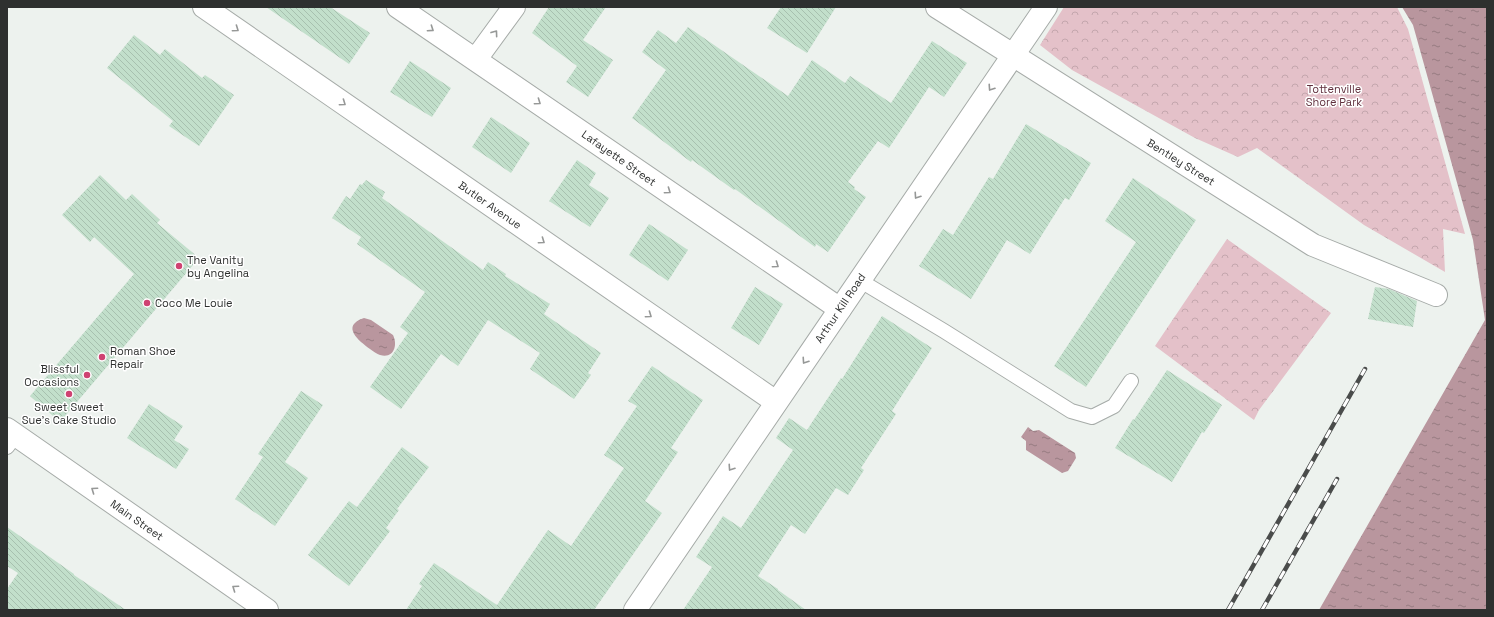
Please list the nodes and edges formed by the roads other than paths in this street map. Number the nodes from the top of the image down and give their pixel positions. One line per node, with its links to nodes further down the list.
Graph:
1 (204, 7): 12 (street, Butler Avenue, one-way to 12)
2 (398, 7): 7 (street, Lafayette Street, one-way to 7)
3 (514, 7): 7 (street, one-way to 3)
4 (937, 7): 6 (street, Bentley Street)
5 (1046, 7): 6 (street, Arthur Kill Road)
6 (1013, 56): 8 (street, Arthur Kill Road, one-way to 8); 9 (street, Bentley Street)
7 (476, 59): 10 (street, Lafayette Street, one-way to 10)
8 (859, 280): 10 (street, Arthur Kill Road); 11 (lane)
9 (1436, 295)
10 (840, 308): 12 (street, Arthur Kill Road, one-way to 12)
11 (1131, 381)
12 (776, 402): 15 (street, Arthur Kill Road, one-way to 15)
13 (10, 437): 14 (street, Main Street, one-way to 13)
14 (267, 610)
15 (635, 610)

